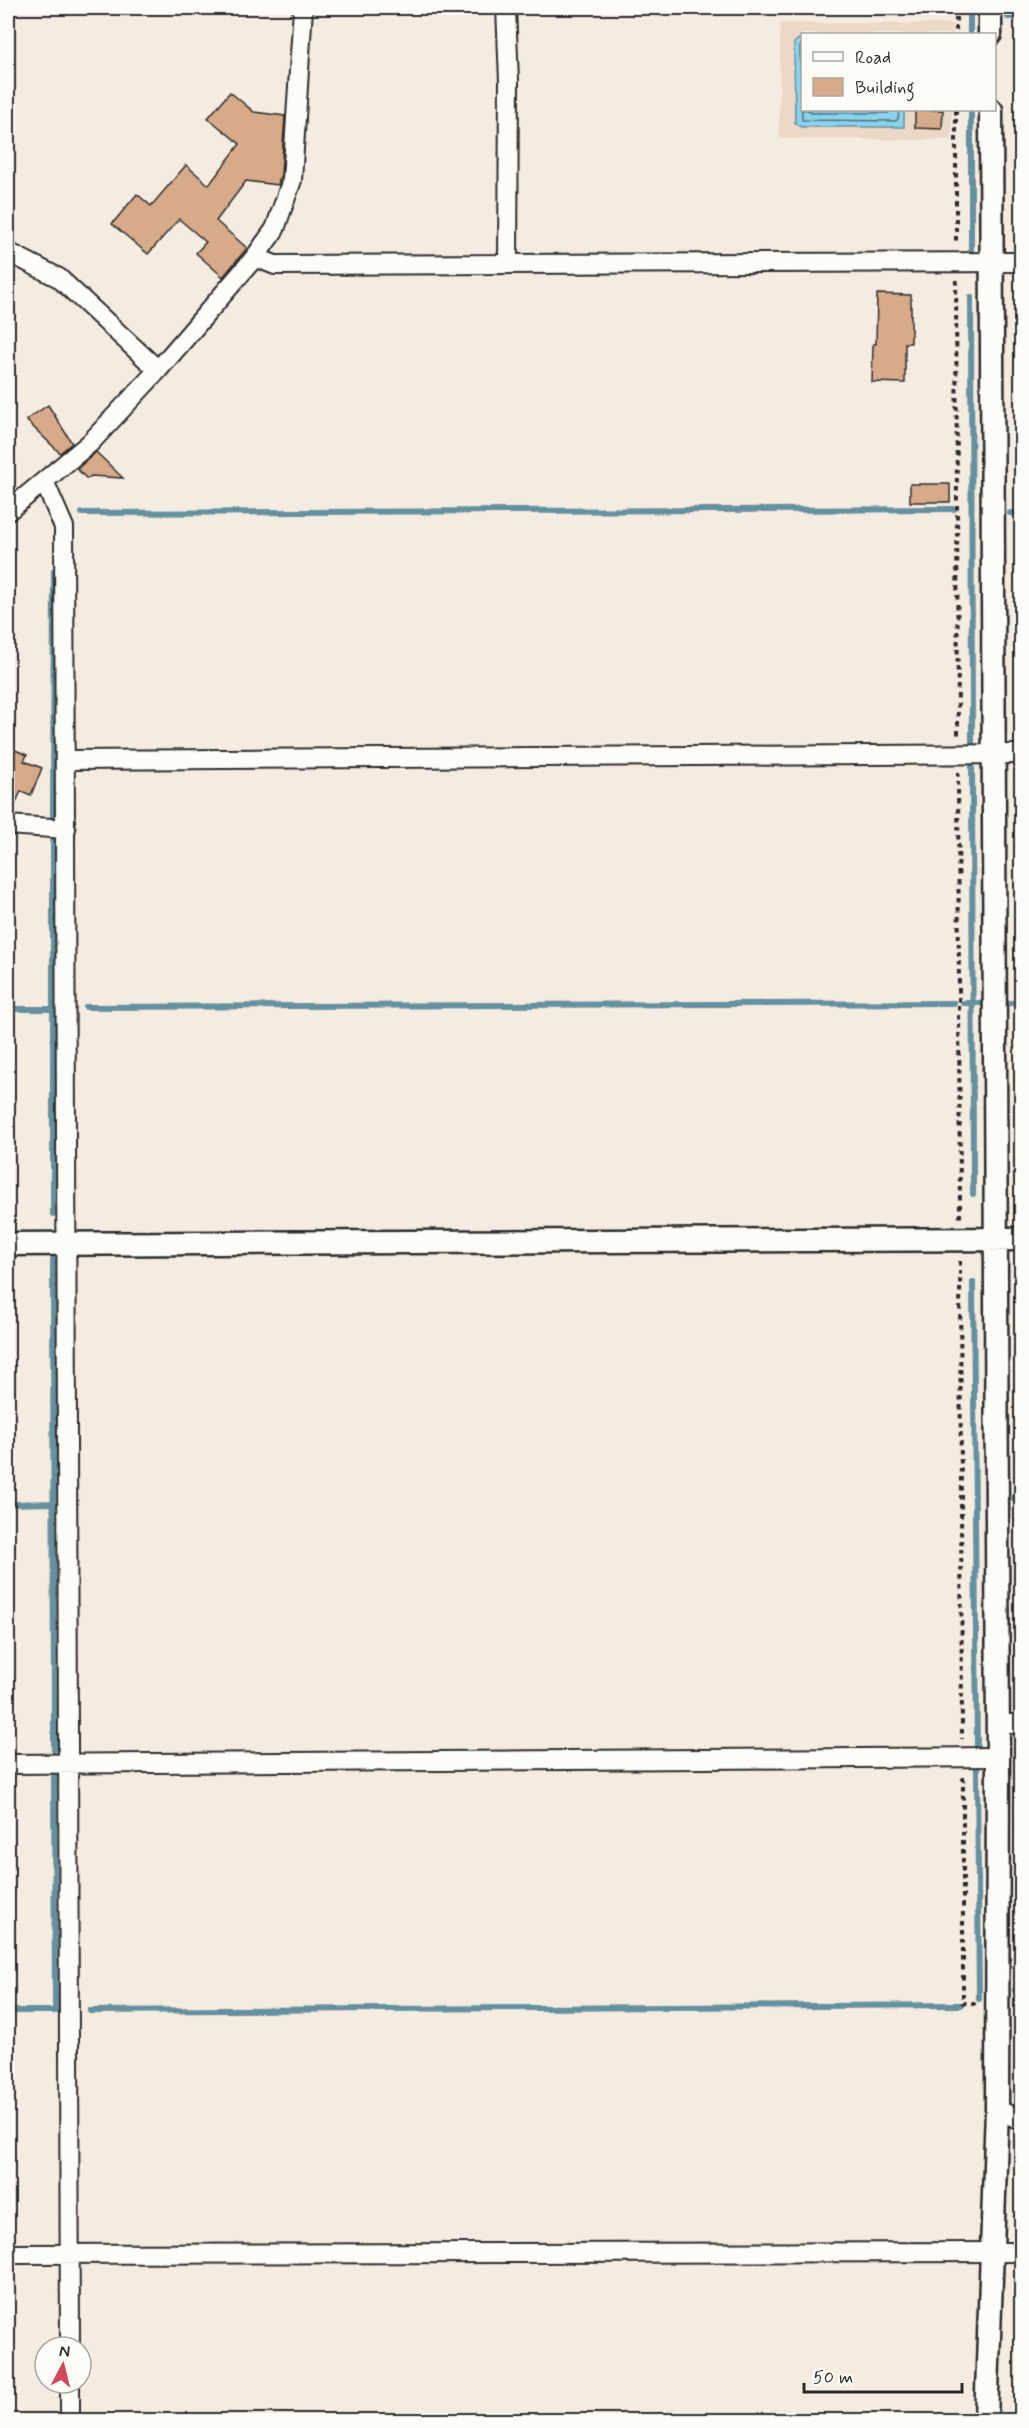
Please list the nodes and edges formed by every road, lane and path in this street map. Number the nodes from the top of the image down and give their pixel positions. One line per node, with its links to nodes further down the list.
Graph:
1 (303, 8): 10 (street)
2 (506, 8): 14 (street)
3 (956, 8): 5 (path)
4 (990, 8): 6 (street)
5 (956, 33)
6 (990, 33)
7 (956, 111): 11 (path)
8 (991, 111): 12 (street)
9 (8, 252): 15 (street)
10 (255, 257): 14 (street); 15 (street)
11 (956, 262): 12 (street); 14 (street); 20 (path)
12 (992, 262): 13 (street); 18 (street)
13 (1022, 262)
14 (508, 264)
15 (158, 370): 16 (street)
16 (44, 481): 17 (street); 21 (street)
17 (8, 511)
18 (988, 754): 19 (street); 20 (street); 25 (street)
19 (1022, 754)
20 (960, 755): 21 (street); 24 (path)
21 (66, 760): 23 (street)
22 (8, 825): 23 (street)
23 (66, 829): 28 (street)
24 (960, 1239): 25 (street); 28 (street); 31 (path)
25 (995, 1239): 26 (street); 29 (street)
26 (1022, 1239)
27 (8, 1244): 28 (street)
28 (67, 1244): 34 (street)
29 (998, 1724): 30 (street); 32 (street)
30 (1022, 1724)
31 (963, 1757): 32 (street); 34 (street); 35 (path)
32 (998, 1757): 36 (street)
33 (8, 1764): 34 (street)
34 (66, 1764): 41 (street)
35 (977, 2013)
36 (997, 2109): 37 (street); 38 (street)
37 (1022, 2121)
38 (993, 2252): 39 (street); 41 (street); 45 (street)
39 (1022, 2252)
40 (8, 2254): 41 (street)
41 (70, 2254): 42 (street)
42 (70, 2335)
43 (70, 2395): 44 (street)
44 (70, 2421)
45 (986, 2421)

